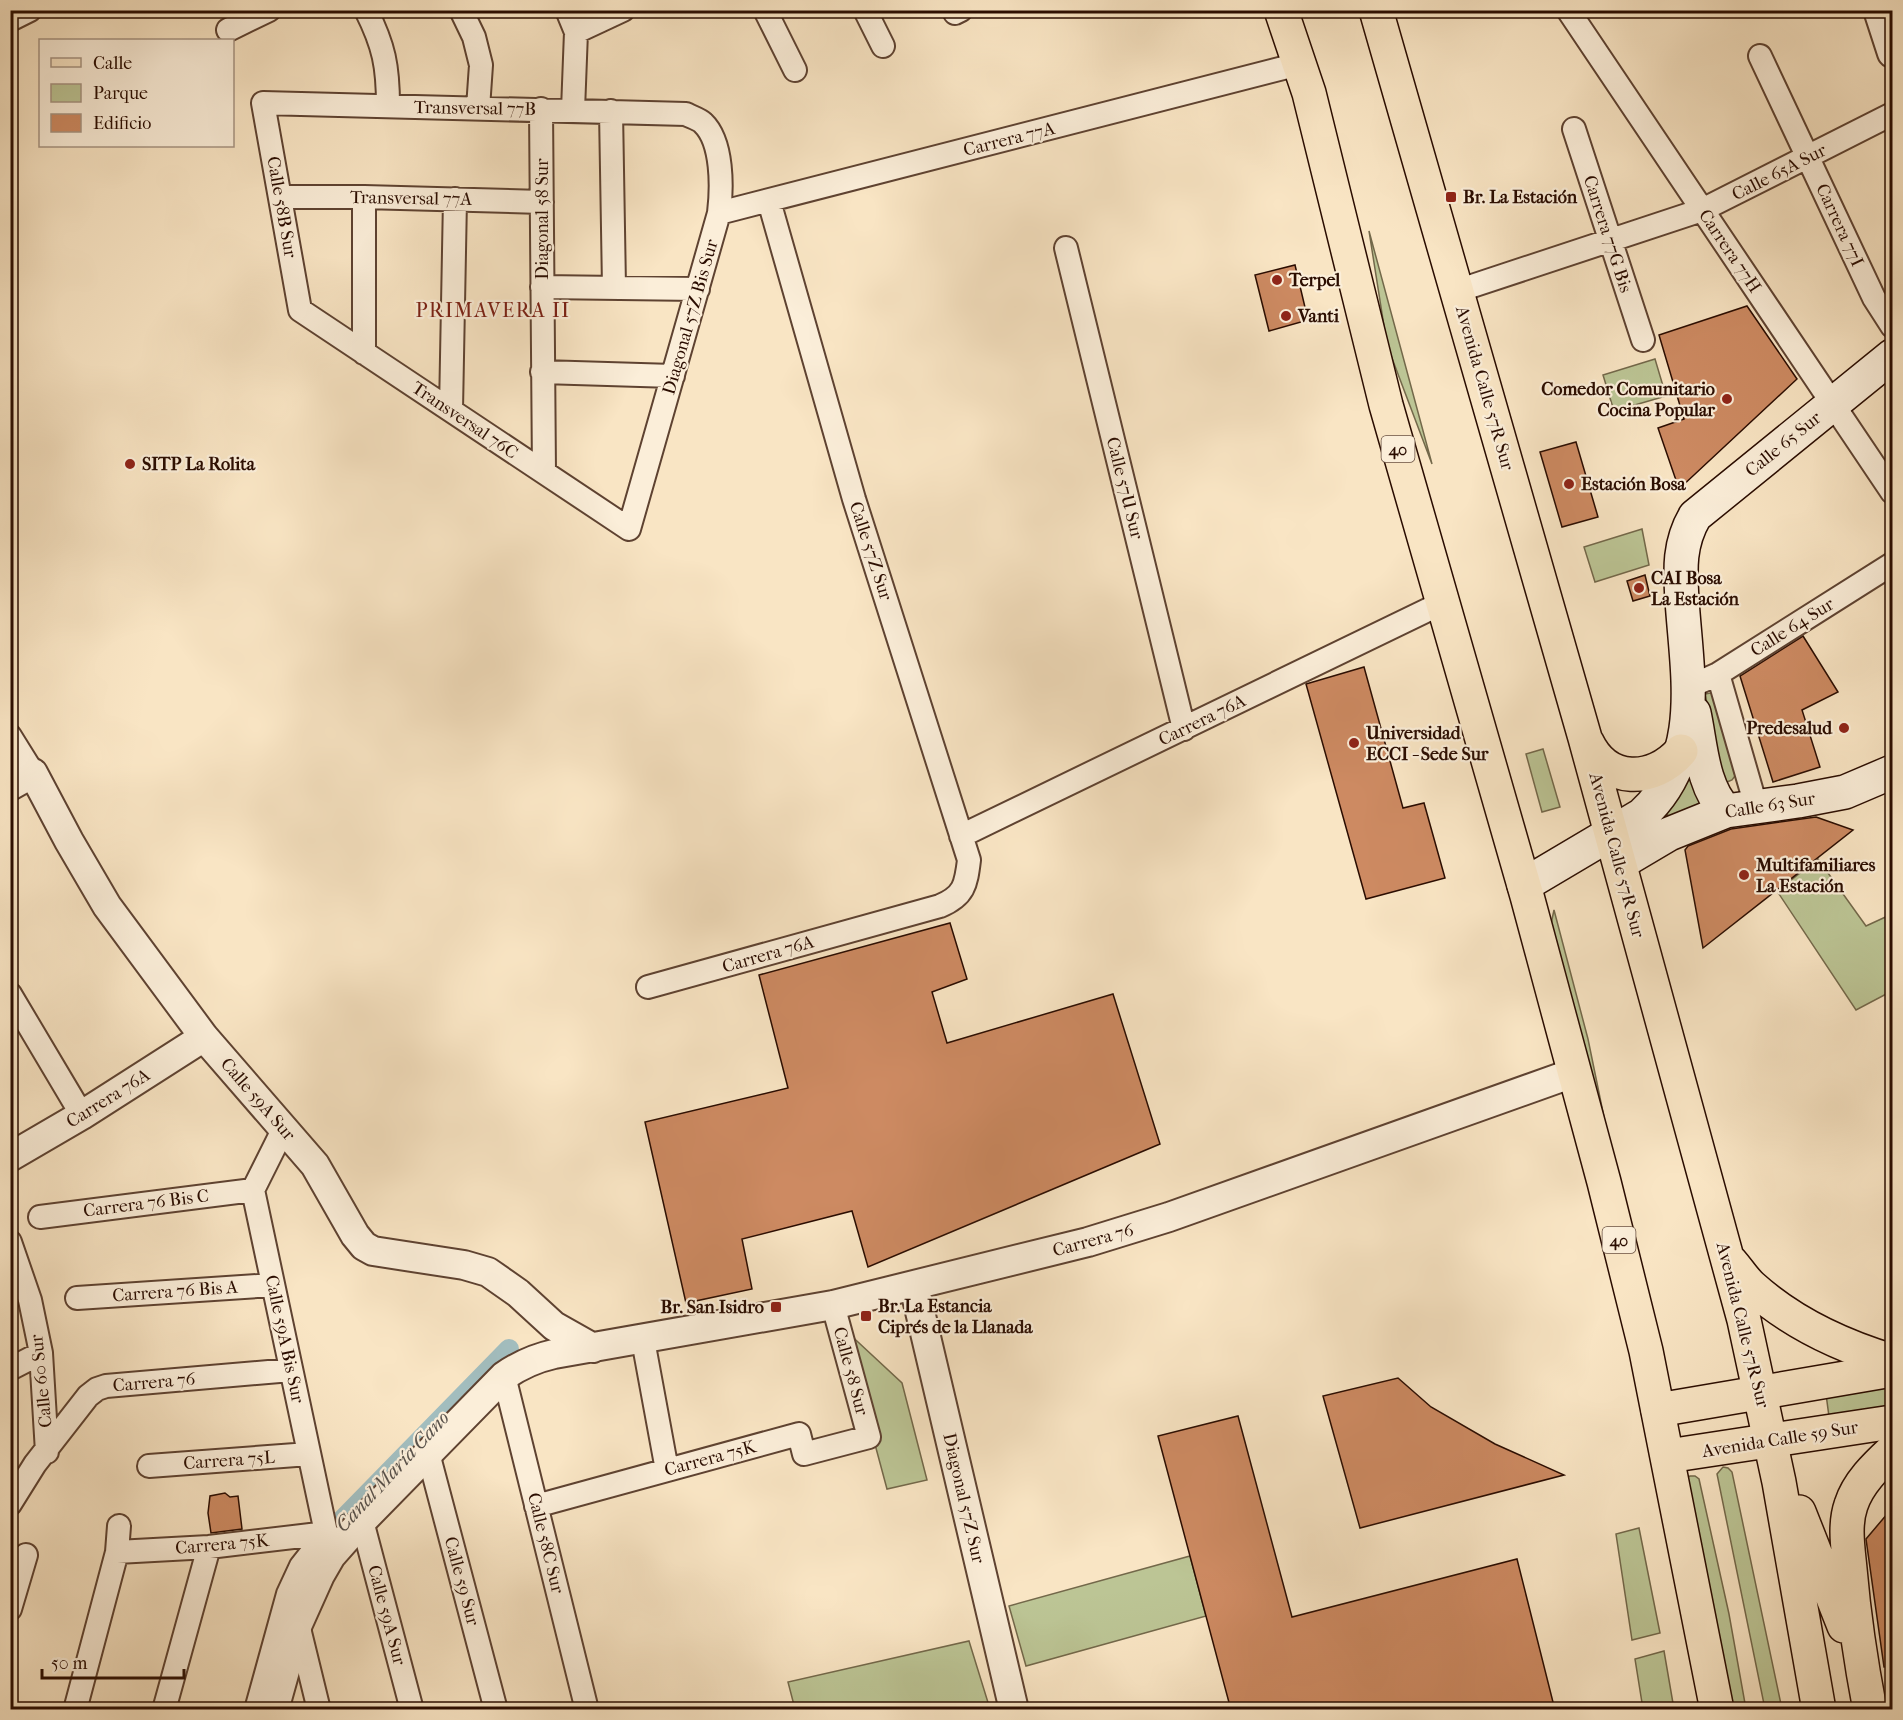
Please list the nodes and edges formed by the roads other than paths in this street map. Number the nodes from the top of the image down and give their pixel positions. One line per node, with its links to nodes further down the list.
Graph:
1 (268, 10): 12 (street)
2 (366, 10): 20 (street)
3 (461, 10): 21 (street)
4 (567, 10): 13 (street)
5 (623, 10): 13 (street)
6 (765, 10): 18 (street)
7 (865, 10): 14 (street)
8 (1281, 10): 17 (main road, 40)
9 (1376, 10): 41 (main road, Avenida Calle 57R Sur)
10 (1568, 10): 34 (street, Carrera 77H)
11 (1878, 10): 15 (street)
12 (228, 30)
13 (576, 32): 23 (street)
14 (883, 46)
15 (1893, 53)
16 (1760, 56): 28 (street, Carrera 77I)
17 (1299, 64): 32 (street, Carrera 77A); 55 (main road, 40)
18 (795, 70)
19 (263, 103): 20 (street, Transversal 77B); 29 (street, Calle 58B Sur)
20 (388, 106): 21 (street, Transversal 77B)
21 (478, 108): 22 (street, Transversal 77B)
22 (542, 109): 23 (street, Transversal 77B); 33 (street, Diagonal 58 Sur)
23 (573, 110): 24 (street, Transversal 77B)
24 (611, 111): 25 (street, Transversal 77B); 39 (street)
25 (686, 114): 35 (street, Diagonal 57Z Bis Sur)
26 (1893, 114): 28 (street, Calle 65A Sur)
27 (1574, 129): 36 (street, Carrera 77G Bis)
28 (1808, 157): 34 (street, Calle 65A Sur); 43 (street, Carrera 77I)
29 (280, 197): 30 (street, Transversal 77A); 42 (street, Calle 58B Sur)
30 (364, 197): 31 (street, Transversal 77A); 45 (street)
31 (455, 199): 33 (street, Transversal 77A); 50 (street)
32 (769, 201): 35 (street, Carrera 77A); 65 (street, Calle 57Z Sur)
33 (542, 202): 38 (street, Diagonal 58 Sur)
34 (1702, 210): 36 (street, Calle 65A Sur); 49 (street, Carrera 77H)
35 (719, 213): 40 (street, Diagonal 57Z Bis Sur)
36 (1610, 239): 41 (street, Calle 65A Sur); 44 (street, Carrera 77G Bis)
37 (1066, 248): 57 (street, Calle 57U Sur)
38 (542, 287): 39 (street); 47 (street, Diagonal 58 Sur)
39 (614, 287): 40 (street)
40 (698, 290): 48 (street, Diagonal 57Z Bis Sur)
41 (1457, 291): 59 (main road, Avenida Calle 57R Sur)
42 (300, 310): 45 (street, Transversal 76C)
43 (1893, 326)
44 (1643, 340)
45 (364, 353): 50 (street, Transversal 76C)
46 (1893, 356): 49 (main road, Calle 65 Sur)
47 (542, 372): 48 (street); 51 (street, Diagonal 58 Sur)
48 (673, 376): 53 (street, Diagonal 57Z Bis Sur)
49 (1833, 404): 52 (street, Carrera 77H); 56 (main road, Calle 65 Sur)
50 (451, 410): 51 (street, Transversal 76C)
51 (544, 472): 53 (street, Transversal 76C)
52 (1893, 492)
53 (629, 529)
54 (1893, 564): 56 (street, Calle 64 Sur)
55 (1442, 603): 57 (street, Carrera 76A); 67 (main road, 40)
56 (1703, 681): 60 (main road); 63 (main road)
57 (1184, 729): 65 (street, Carrera 76A)
58 (10, 736): 62 (street, Calle 59A Sur)
59 (1585, 738): 60 (main road); 64 (main road, Avenida Calle 57R Sur)
60 (1681, 751): 64 (main road)
61 (1893, 772): 63 (main road, Calle 63 Sur)
62 (22, 780): 71 (street, Calle 59A Sur)
63 (1741, 808): 66 (main road, Calle 63 Sur)
64 (1611, 832): 66 (main road, Avenida Calle 57R Sur); 67 (main road)
65 (962, 836): 68 (street, Calle 57Z Sur)
66 (1620, 863): 79 (main road, Avenida Calle 57R Sur)
67 (1524, 885): 72 (main road, 40)
68 (957, 899): 69 (street, Carrera 76A)
69 (648, 987)
70 (10, 994): 73 (street)
71 (204, 1037): 73 (street, Carrera 76A); 74 (street, Calle 59A Sur)
72 (1576, 1072): 81 (street, Carrera 76); 93 (main road, 40)
73 (82, 1115): 75 (street, Carrera 76A)
74 (284, 1128): 76 (street); 85 (street, Calle 59A Sur)
75 (10, 1156)
76 (253, 1190): 77 (street, Carrera 76 Bis C); 80 (street, Calle 59A Bis Sur)
77 (40, 1217)
78 (13, 1255): 86 (street, Calle 60 Sur)
79 (1726, 1256): 87 (main road); 92 (main road, Avenida Calle 57R Sur)
80 (273, 1285): 82 (street, Carrera 76 Bis A); 89 (street, Calle 59A Bis Sur)
81 (914, 1286): 83 (street, Carrera 76); 124 (street, Diagonal 57Z Sur)
82 (77, 1298)
83 (833, 1305): 84 (street, Carrera 76); 95 (street, Calle 58 Sur)
84 (643, 1340): 85 (street, Carrera 76); 103 (street)
85 (593, 1348): 91 (street, Carrera 76)
86 (41, 1353): 88 (street); 101 (street, Calle 60 Sur)
87 (1893, 1361)
88 (10, 1369)
89 (291, 1370): 99 (street, Calle 59A Bis Sur); 101 (street, Carrera 76)
90 (1893, 1370): 92 (main road)
91 (504, 1376): 98 (street, Carrera 76); 106 (street, Calle 58C Sur)
92 (1761, 1392): 93 (main road); 96 (main road, Avenida Calle 57R Sur)
93 (1658, 1410): 100 (main road, 40)
94 (1893, 1422): 96 (main road, Avenida Calle 59 Sur)
95 (869, 1437): 103 (street, Carrera 75K)
96 (1771, 1440): 100 (main road, Avenida Calle 59 Sur); 115 (main road); 126 (main road, Avenida Calle 57R Sur)
97 (1893, 1451): 115 (main road)
98 (429, 1453): 107 (street, Carrera 76); 122 (street, Calle 59 Sur)
99 (309, 1454): 102 (street, Carrera 75L); 109 (street, Calle 59A Bis Sur)
100 (1668, 1456): 125 (main road, 40)
101 (41, 1458): 104 (street); 105 (street)
102 (149, 1466)
103 (667, 1470): 106 (street, Carrera 75K)
104 (10, 1476)
105 (10, 1504)
106 (536, 1506): 123 (street, Calle 58C Sur)
107 (362, 1521): 109 (street, Carrera 76); 121 (street, Calle 59A Sur)
108 (119, 1526): 111 (street)
109 (329, 1545): 110 (street, Carrera 75K); 114 (street, Carrera 76); 118 (street)
110 (209, 1547): 111 (street, Carrera 75K); 117 (street)
111 (117, 1552): 116 (street)
112 (26, 1555): 113 (street)
113 (10, 1609)
114 (298, 1624): 119 (street, Carrera 76); 120 (street)
115 (1867, 1697)
116 (75, 1710)
117 (164, 1710)
118 (256, 1710)
119 (274, 1710)
120 (319, 1710)
121 (412, 1710)
122 (496, 1710)
123 (587, 1710)
124 (1014, 1710)
125 (1717, 1710)
126 (1819, 1710)

